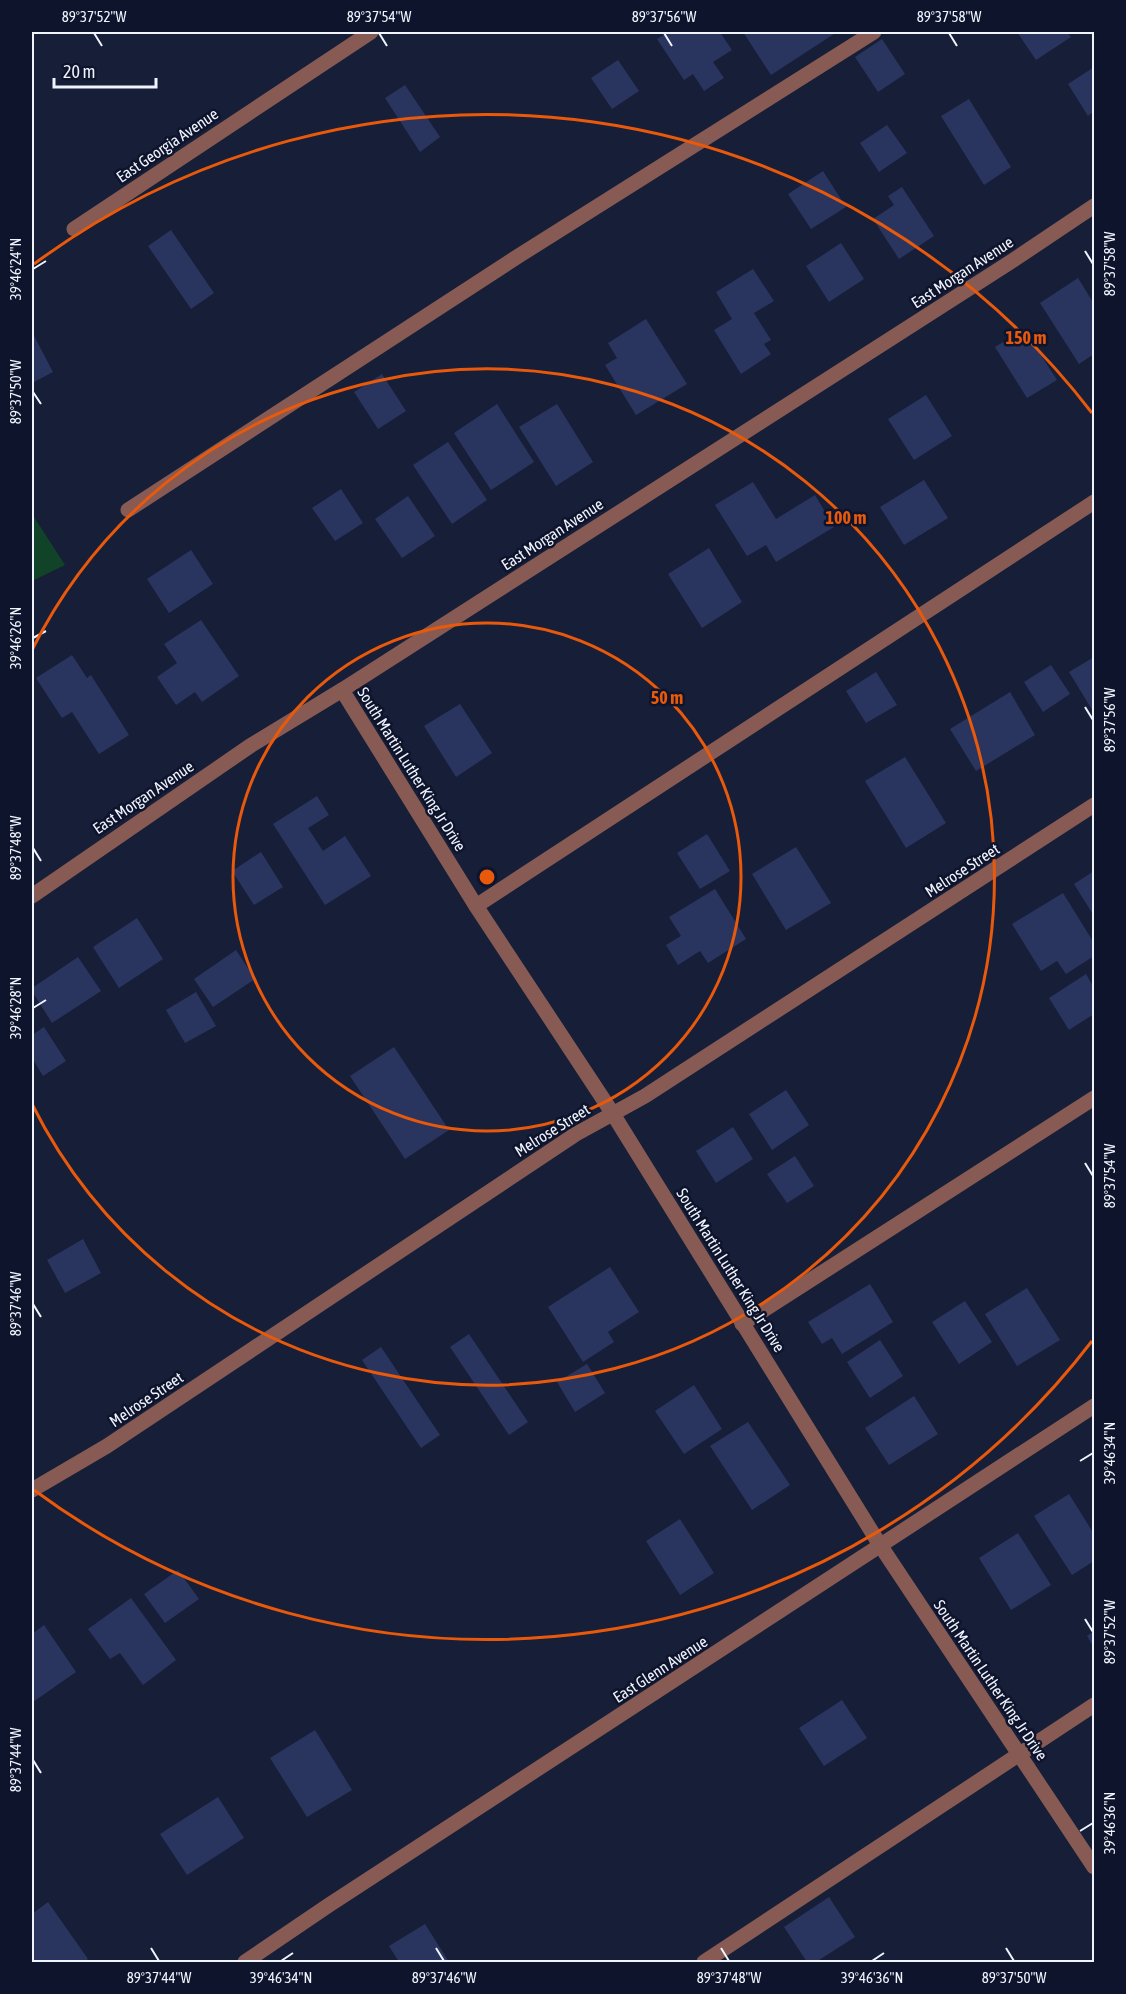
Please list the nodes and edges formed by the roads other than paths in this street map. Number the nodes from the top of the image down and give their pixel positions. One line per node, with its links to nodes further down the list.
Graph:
1 (371, 32): 4 (street, East Georgia Avenue)
2 (874, 32): 6 (street)
3 (1095, 206): 7 (street, East Morgan Avenue)
4 (74, 229)
5 (1095, 502): 10 (street)
6 (128, 510)
7 (342, 690): 9 (street, East Morgan Avenue); 10 (street, South Martin Luther King Jr Drive)
8 (1095, 806): 12 (street, Melrose Street)
9 (32, 896)
10 (476, 906): 12 (street, South Martin Luther King Jr Drive)
11 (1095, 1098): 13 (street)
12 (613, 1114): 13 (street, South Martin Luther King Jr Drive); 15 (street, Melrose Street)
13 (742, 1324): 16 (street, South Martin Luther King Jr Drive)
14 (1095, 1406): 16 (street, East Glenn Avenue)
15 (32, 1490)
16 (880, 1545): 18 (street, South Martin Luther King Jr Drive); 20 (street, East Glenn Avenue)
17 (1095, 1705): 18 (street)
18 (1019, 1754): 19 (street, South Martin Luther King Jr Drive); 21 (street)
19 (1095, 1867)
20 (245, 1962)
21 (704, 1962)

